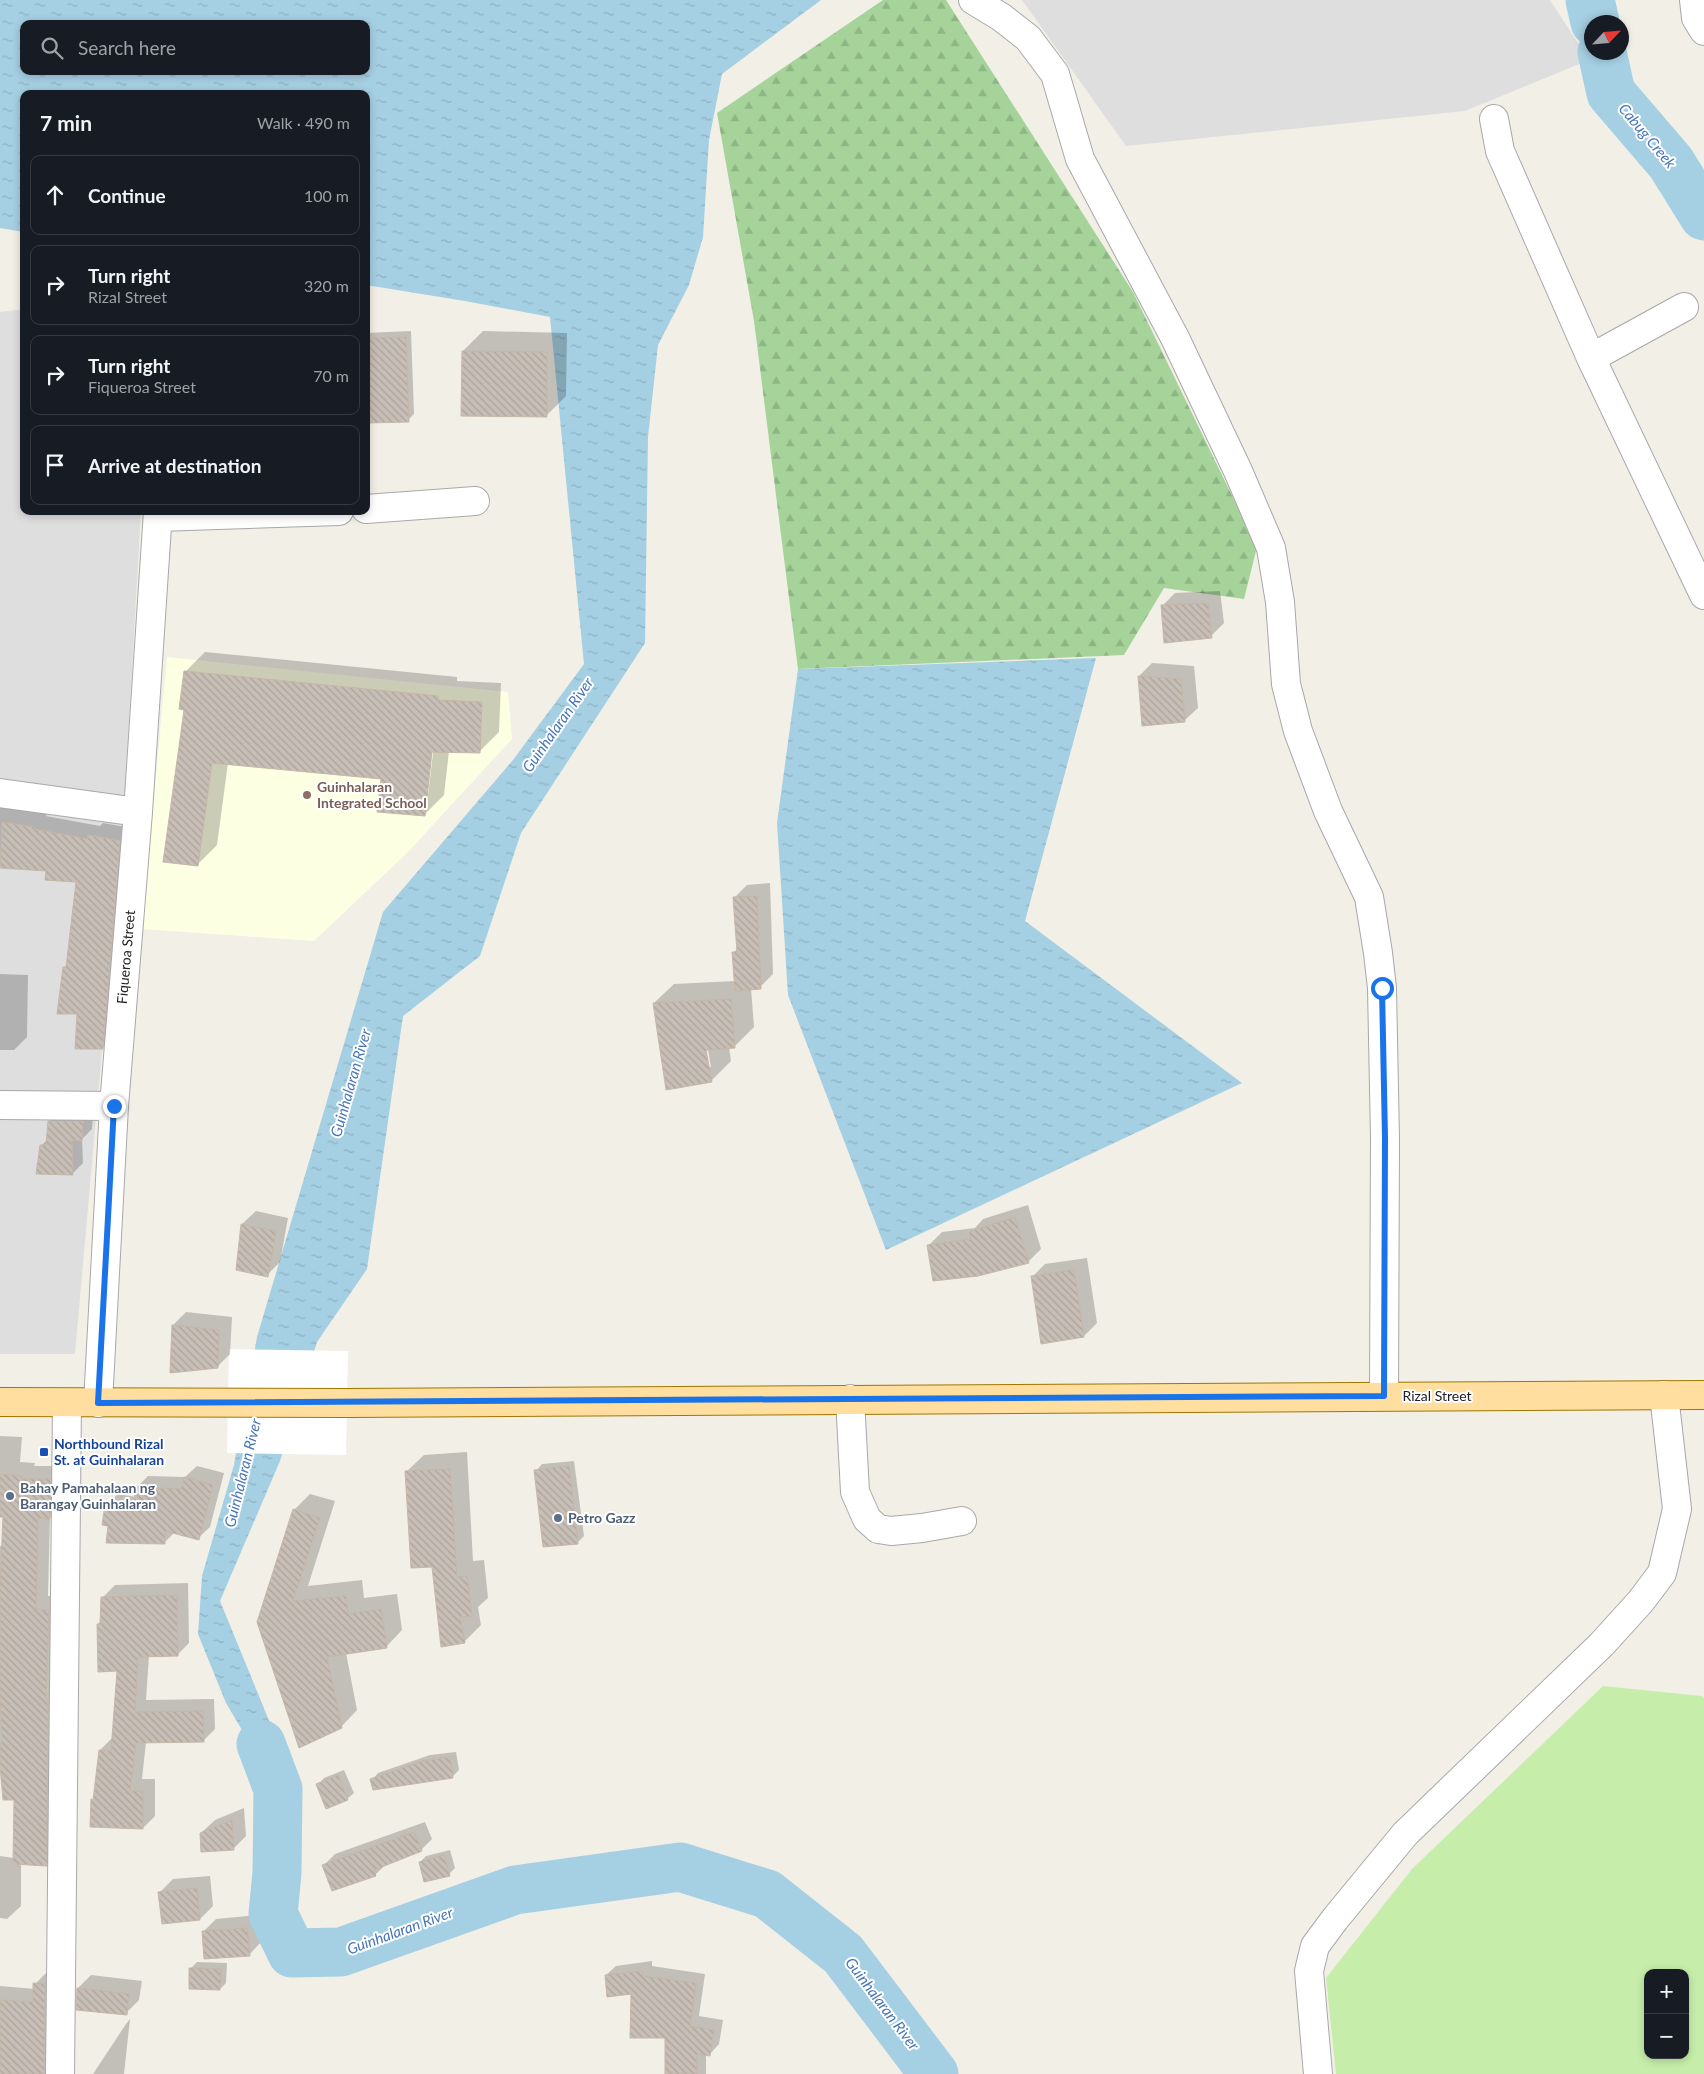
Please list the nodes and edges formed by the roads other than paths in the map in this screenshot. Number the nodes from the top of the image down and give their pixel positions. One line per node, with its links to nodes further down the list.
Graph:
1 (973, 0): 17 (street)
2 (1694, 0): 3 (street)
3 (1704, 32)
4 (1494, 119): 6 (street)
5 (1684, 307): 6 (street)
6 (1591, 358): 10 (street)
7 (475, 501): 8 (street)
8 (370, 509)
9 (158, 515): 12 (street, Fiqueroa Street)
10 (1704, 595)
11 (0, 792): 12 (street)
12 (138, 812): 14 (street, Fiqueroa Street)
13 (0, 1105): 14 (street)
14 (114, 1106): 21 (street, Fiqueroa Street)
15 (1664, 1395): 16 (main road, Rizal Street); 17 (main road, Rizal Street); 24 (street)
16 (1704, 1395)
17 (1384, 1396): 18 (main road, Rizal Street)
18 (850, 1399): 21 (main road, Rizal Street); 22 (street)
19 (0, 1402): 20 (main road, Rizal Street)
20 (67, 1403): 21 (main road, Rizal Street); 23 (street)
21 (98, 1403)
22 (962, 1521)
23 (60, 2074)
24 (1318, 2074)

